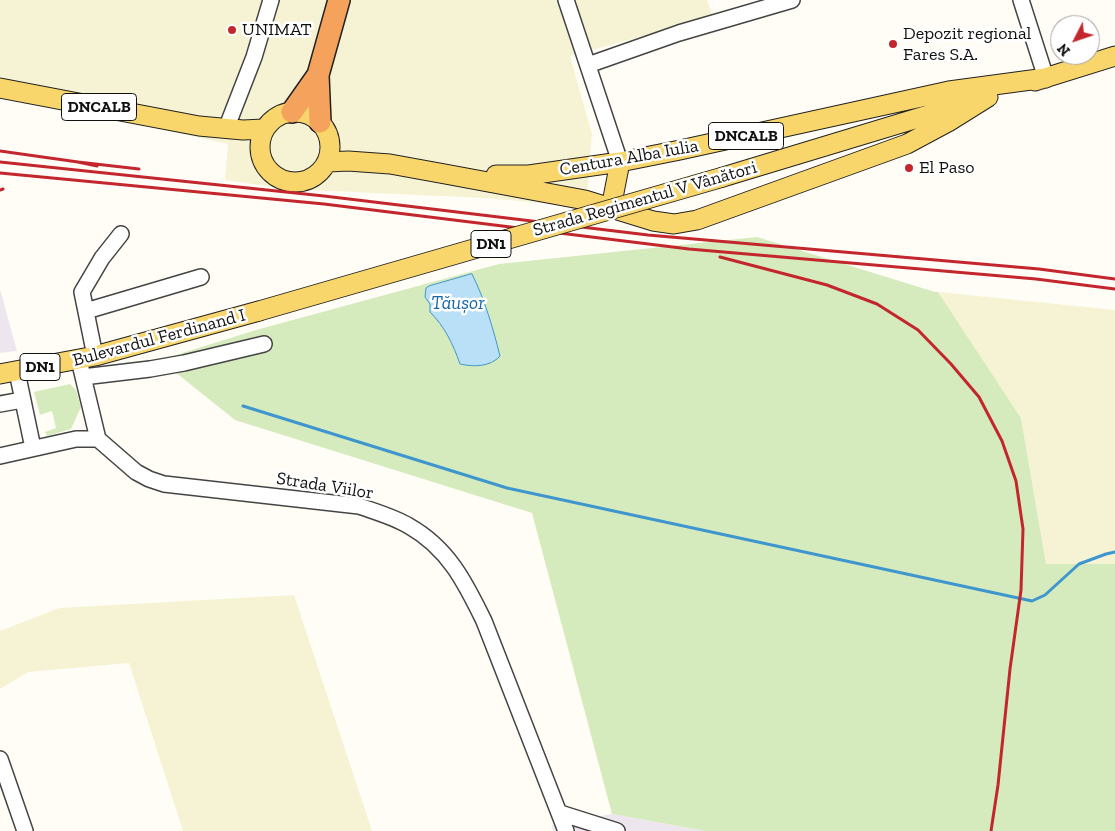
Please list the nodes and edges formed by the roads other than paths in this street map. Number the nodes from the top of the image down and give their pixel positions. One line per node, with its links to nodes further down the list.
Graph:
1 (271, 0): 15 (street)
2 (339, 0): 8 (highway)
3 (566, 0): 7 (street)
4 (792, 0): 7 (street)
5 (1021, 0): 9 (street)
6 (1115, 56): 9 (main road, Strada Regimentul V Vânători / DN1)
7 (588, 65): 19 (street)
8 (318, 75): 12 (highway); 16 (highway)
9 (1046, 78): 11 (main road, Strada Regimentul V Vânători / DN1); 19 (main road, Centura Alba Iulia / DNCALB)
10 (0, 88): 13 (main road, DNCALB)
11 (988, 97): 22 (main road, Centura Alba Iulia / DNCALB); 26 (main road, Strada Regimentul V Vânători / DN1, bridge)
12 (292, 112): 14 (main road); 16 (main road, DNCALB)
13 (199, 126): 15 (main road, DNCALB); 17 (main road, DNCALB)
14 (264, 128): 15 (main road, DNCALB); 17 (main road)
15 (226, 129)
16 (325, 131): 18 (main road); 20 (main road, Centura Alba Iulia / DNCALB)
17 (259, 150): 18 (main road)
18 (328, 162): 20 (main road, Centura Alba Iulia / DNCALB)
19 (620, 162): 21 (main road, Centura Alba Iulia / DNCALB); 22 (main road)
20 (390, 164): 21 (main road, Centura Alba Iulia / DNCALB)
21 (445, 174): 22 (main road, Centura Alba Iulia / DNCALB)
22 (611, 208)
23 (121, 234): 25 (street)
24 (201, 277): 25 (street)
25 (86, 311): 28 (street)
26 (259, 311): 28 (main road, Bulevardul Ferdinand I / DN1)
27 (264, 344): 28 (street)
28 (86, 364): 29 (main road, Bulevardul Ferdinand I / DN1); 32 (street)
29 (8, 373): 30 (street)
30 (22, 400): 31 (street); 33 (street)
31 (0, 404)
32 (98, 439): 33 (street); 36 (street, Strada Viilor)
33 (33, 448): 34 (street)
34 (0, 456)
35 (0, 759): 37 (street)
36 (560, 813): 38 (street, Strada Viilor); 39 (street)
37 (25, 831)
38 (566, 831)
39 (617, 831)

